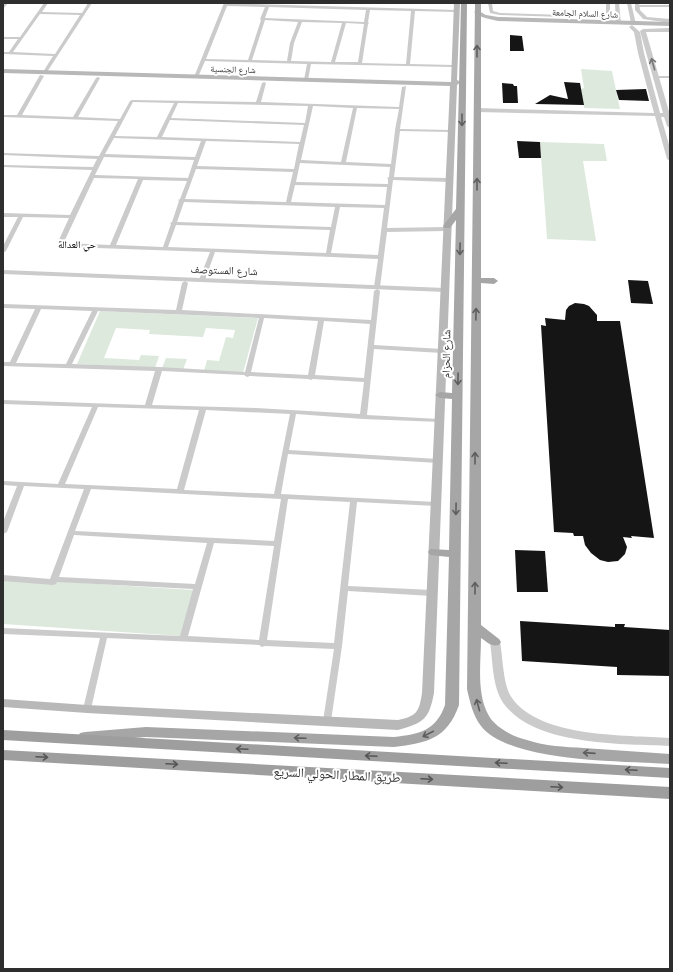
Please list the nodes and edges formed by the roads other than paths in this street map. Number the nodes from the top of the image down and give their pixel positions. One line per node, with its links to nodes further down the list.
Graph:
1 (6, 3): 15 (street)
2 (46, 3): 20 (street)
3 (90, 3): 21 (street)
4 (464, 3): 17 (main road)
5 (478, 3): 19 (main road)
6 (490, 3): 7 (street)
7 (608, 3)
8 (617, 3): 9 (street); 28 (street)
9 (629, 3): 31 (street)
10 (225, 4): 13 (street); 40 (street)
11 (637, 4): 14 (street); 24 (street)
12 (331, 5): 13 (street); 16 (street)
13 (266, 6): 22 (street)
14 (670, 6)
15 (3, 8)
16 (368, 8): 18 (street); 27 (street)
17 (459, 8): 18 (street); 47 (main road)
18 (413, 10): 46 (street)
19 (478, 12): 26 (main road, شارع السلام الجامعة); 30 (main road)
20 (39, 13): 21 (street); 35 (street)
21 (83, 14): 39 (street)
22 (262, 19): 23 (street); 41 (street)
23 (300, 21): 25 (street); 42 (street)
24 (670, 21)
25 (344, 22): 27 (street); 44 (street)
26 (515, 22): 28 (main road, شارع السلام الجامعة); 30 (main road, شارع السلام الجامعة); 31 (main road, شارع السلام الجامعة)
27 (367, 23): 45 (street)
28 (619, 23): 31 (main road, شارع السلام الجامعة)
29 (670, 24): 31 (main road, شارع السلام الجامعة)
30 (478, 26): 66 (main road, one-way to 30)
31 (634, 27): 32 (main road, شارع السلام الجامعة); 33 (street); 67 (street)
32 (670, 30): 33 (street); 36 (street)
33 (643, 31): 36 (street)
34 (3, 38): 35 (street)
35 (20, 38): 38 (street)
36 (646, 40): 54 (street, one-way to 36)
37 (3, 53): 38 (street)
38 (10, 53): 39 (street)
39 (56, 55): 49 (street)
40 (204, 60): 41 (street); 52 (street)
41 (250, 61): 42 (street)
42 (289, 62): 43 (street)
43 (309, 62): 44 (street); 57 (street)
44 (333, 63): 45 (street)
45 (360, 63): 46 (street)
46 (408, 65): 47 (street)
47 (458, 66): 60 (main road)
48 (3, 71): 49 (main road, شارع الجنسية)
49 (43, 74): 50 (main road, شارع الجنسية); 51 (main road, شارع الجنسية); 55 (main road, شارع الجنسية); 70 (street)
50 (3, 75)
51 (116, 76): 53 (main road, شارع الجنسية); 55 (main road, شارع الجنسية)
52 (196, 76): 53 (main road, شارع الجنسية); 57 (main road, شارع الجنسية)
53 (130, 77): 58 (main road, شارع الجنسية)
54 (656, 77): 56 (street); 68 (street)
55 (98, 78): 71 (street)
56 (670, 78)
57 (306, 80): 60 (main road, شارع الجنسية)
58 (264, 83): 59 (main road, شارع الجنسية); 62 (street)
59 (404, 87): 60 (main road, شارع الجنسية); 65 (street)
60 (457, 87): 77 (main road); 82 (main road, شارع الحزام, one-way to 82)
61 (177, 101): 62 (street); 72 (street); 73 (street)
62 (258, 103): 63 (street)
63 (311, 105): 64 (street); 74 (street)
64 (354, 107): 65 (street); 92 (street)
65 (400, 108): 76 (street)
66 (477, 110): 67 (street); 83 (main road)
67 (658, 115): 68 (street); 90 (street)
68 (667, 115): 75 (street)
69 (3, 116): 70 (street)
70 (19, 116): 71 (street)
71 (75, 118): 73 (street)
72 (169, 119): 74 (street); 79 (street)
73 (121, 120): 78 (street)
74 (307, 124): 81 (street)
75 (670, 126)
76 (397, 130): 77 (street); 95 (street)
77 (451, 131): 103 (main road)
78 (112, 137): 79 (street); 88 (street)
79 (159, 138): 80 (street)
80 (204, 140): 81 (street); 89 (street)
81 (302, 143): 91 (street)
82 (462, 145): 83 (main road); 86 (main road, شارع الحزام)
83 (477, 145): 87 (main road)
84 (3, 154): 85 (street)
85 (24, 155): 88 (street); 94 (street)
86 (462, 156): 87 (main road); 110 (main road, شارع الحزام)
87 (477, 156): 128 (main road, one-way to 87)
88 (102, 157): 89 (street); 97 (street)
89 (197, 159): 96 (street)
90 (670, 159)
91 (298, 161): 92 (street); 98 (street)
92 (343, 164): 95 (street)
93 (3, 166): 94 (street)
94 (16, 166): 97 (street)
95 (392, 166): 101 (street)
96 (194, 167): 98 (street); 102 (street)
97 (96, 169): 99 (street)
98 (296, 171): 104 (street)
99 (92, 176): 100 (street); 113 (street)
100 (141, 178): 102 (street); 118 (street)
101 (390, 178): 103 (street); 105 (street)
102 (189, 180): 106 (street)
103 (449, 180): 115 (main road)
104 (292, 183): 105 (street); 107 (street)
105 (389, 186): 109 (street)
106 (181, 200): 107 (street); 114 (street)
107 (288, 204): 108 (street)
108 (338, 205): 109 (street); 116 (street)
109 (386, 207): 117 (street)
110 (461, 209): 115 (main road); 141 (main road, شارع الحزام, one-way to 141)
111 (3, 215): 112 (street)
112 (21, 216): 113 (street); 120 (street)
113 (72, 217): 118 (street)
114 (173, 223): 116 (street); 119 (street)
115 (447, 228): 117 (street); 133 (main road)
116 (333, 229): 122 (street)
117 (385, 230): 123 (street)
118 (112, 247): 119 (street)
119 (165, 248): 121 (street)
120 (3, 250)
121 (213, 250): 122 (street); 127 (street)
122 (328, 255): 123 (street)
123 (381, 257): 132 (street)
124 (3, 272): 126 (street, شارع المستوصف)
125 (3, 275): 126 (street, شارع المستوصف)
126 (43, 275): 127 (street, شارع المستوصف); 130 (street, شارع المستوصف)
127 (202, 280): 131 (street, شارع المستوصف)
128 (477, 280): 129 (main road); 142 (main road, one-way to 128)
129 (494, 281)
130 (185, 283): 131 (street, شارع المستوصف); 137 (street)
131 (251, 284): 132 (street, شارع المستوصف)
132 (377, 289): 133 (street, شارع المستوصف); 140 (street)
133 (445, 292): 146 (main road)
134 (3, 306): 135 (street)
135 (39, 307): 136 (street); 148 (street)
136 (96, 309): 137 (street); 149 (street)
137 (179, 312): 138 (street)
138 (262, 316): 139 (street); 151 (street)
139 (322, 319): 140 (street); 152 (street)
140 (373, 322): 143 (street)
141 (459, 330): 142 (main road); 144 (main road, شارع الحزام)
142 (476, 330): 145 (main road)
143 (370, 347): 146 (street); 153 (street)
144 (459, 348): 145 (main road); 155 (main road, شارع الحزام, one-way to 155)
145 (476, 348): 185 (main road, one-way to 145)
146 (442, 351): 154 (main road)
147 (3, 364): 148 (street)
148 (12, 365): 149 (street)
149 (68, 366): 150 (street)
150 (160, 370): 151 (street); 158 (street)
151 (247, 375): 152 (street)
152 (312, 378): 153 (street)
153 (367, 380): 161 (street)
154 (440, 395): 155 (main road); 162 (main road)
155 (458, 396): 179 (main road, شارع الحزام, one-way to 179)
156 (3, 403): 157 (street)
157 (96, 405): 158 (street); 167 (street)
158 (148, 407): 159 (street)
159 (203, 409): 160 (street); 169 (street)
160 (293, 413): 161 (street); 163 (street)
161 (363, 417): 162 (street)
162 (439, 421): 164 (main road)
163 (286, 452): 164 (street); 170 (street)
164 (438, 461): 173 (main road)
165 (3, 483): 166 (street)
166 (21, 484): 167 (street); 174 (street)
167 (61, 486): 168 (street)
168 (88, 487): 169 (street); 175 (street)
169 (180, 492): 170 (street)
170 (277, 496): 171 (street)
171 (285, 497): 172 (street); 177 (street)
172 (354, 500): 173 (street); 183 (street)
173 (436, 504): 178 (main road)
174 (3, 532)
175 (72, 533): 176 (street); 181 (street)
176 (211, 540): 177 (street); 182 (street)
177 (278, 544): 190 (street)
178 (434, 552): 179 (main road); 184 (main road)
179 (455, 554): 196 (main road, شارع الحزام, one-way to 196)
180 (3, 578): 181 (street)
181 (55, 579): 182 (street)
182 (197, 587): 188 (street)
183 (345, 588): 184 (street); 191 (street)
184 (432, 593): 194 (main road)
185 (475, 627): 189 (main road); 199 (main road, one-way to 185)
186 (3, 631): 187 (street)
187 (104, 636): 188 (street); 193 (street)
188 (183, 639): 190 (street)
189 (495, 642): 197 (street)
190 (262, 644): 191 (street)
191 (338, 646): 194 (street)
192 (3, 703): 193 (main road)
193 (87, 709): 194 (main road)
194 (327, 721)
195 (3, 735): 196 (highway, طريق المطار الحولي السريع)
196 (58, 738): 200 (highway, طريق المطار الحولي السريع, one-way to 196)
197 (670, 742)
198 (3, 755): 201 (highway, طريق المطار الحولي السريع, one-way to 201)
199 (670, 759)
200 (670, 773)
201 (670, 793)

